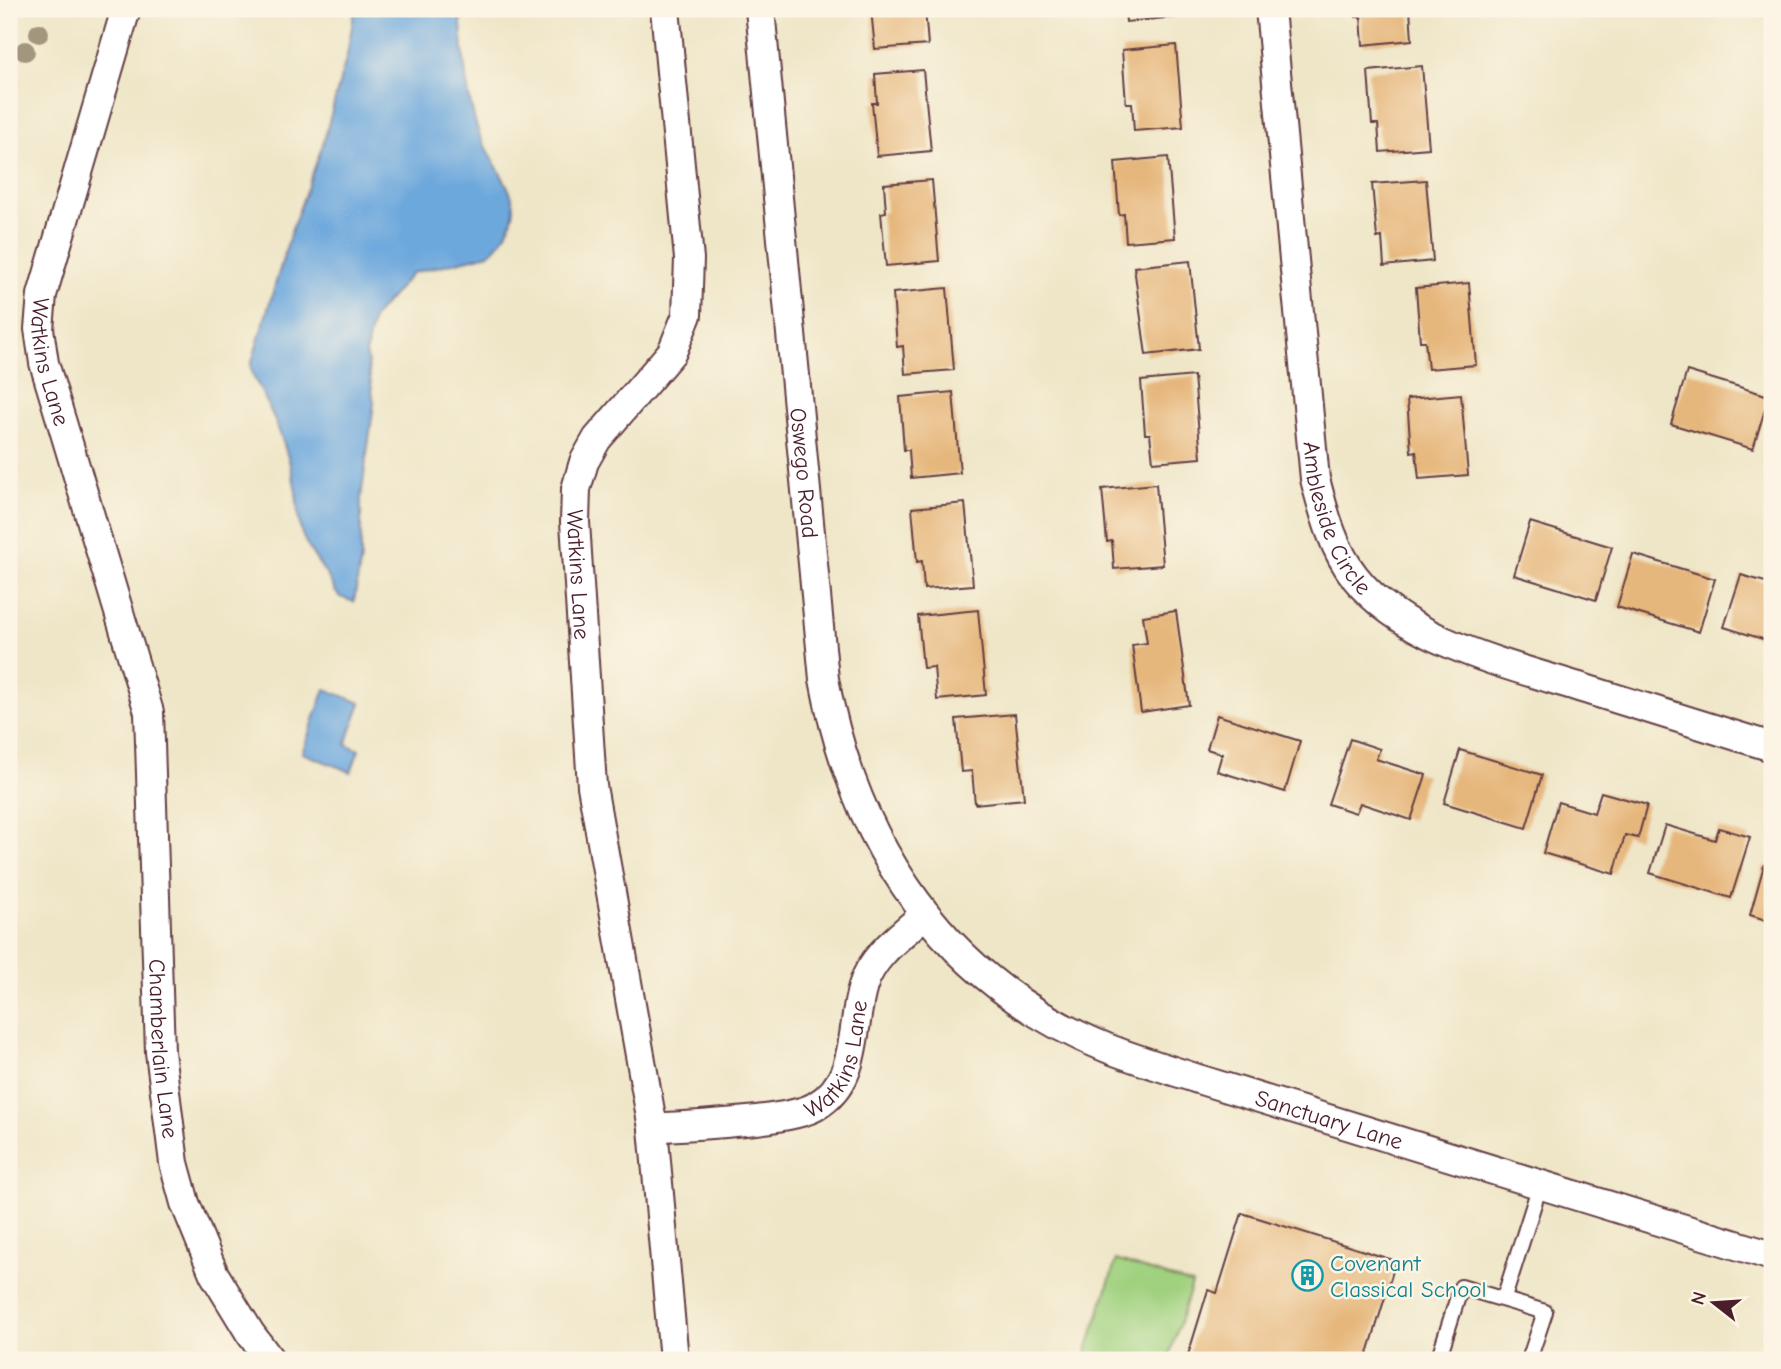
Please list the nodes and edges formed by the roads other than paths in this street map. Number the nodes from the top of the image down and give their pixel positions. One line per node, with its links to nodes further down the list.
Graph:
1 (126, 9): 5 (street, Watkins Lane)
2 (665, 9): 8 (street, Watkins Lane)
3 (760, 9): 7 (street, Oswego Road)
4 (1270, 9): 6 (street, Ambleside Circle)
5 (149, 712): 12 (street, Chamberlain Lane)
6 (1772, 747)
7 (925, 914): 8 (street, Watkins Lane); 9 (street, Sanctuary Lane)
8 (653, 1128): 13 (street, Watkins Lane)
9 (1540, 1185): 10 (street, Sanctuary Lane); 11 (lane)
10 (1772, 1256)
11 (1504, 1298): 14 (lane); 15 (lane)
12 (270, 1360)
13 (674, 1360)
14 (1438, 1360)
15 (1530, 1360)

